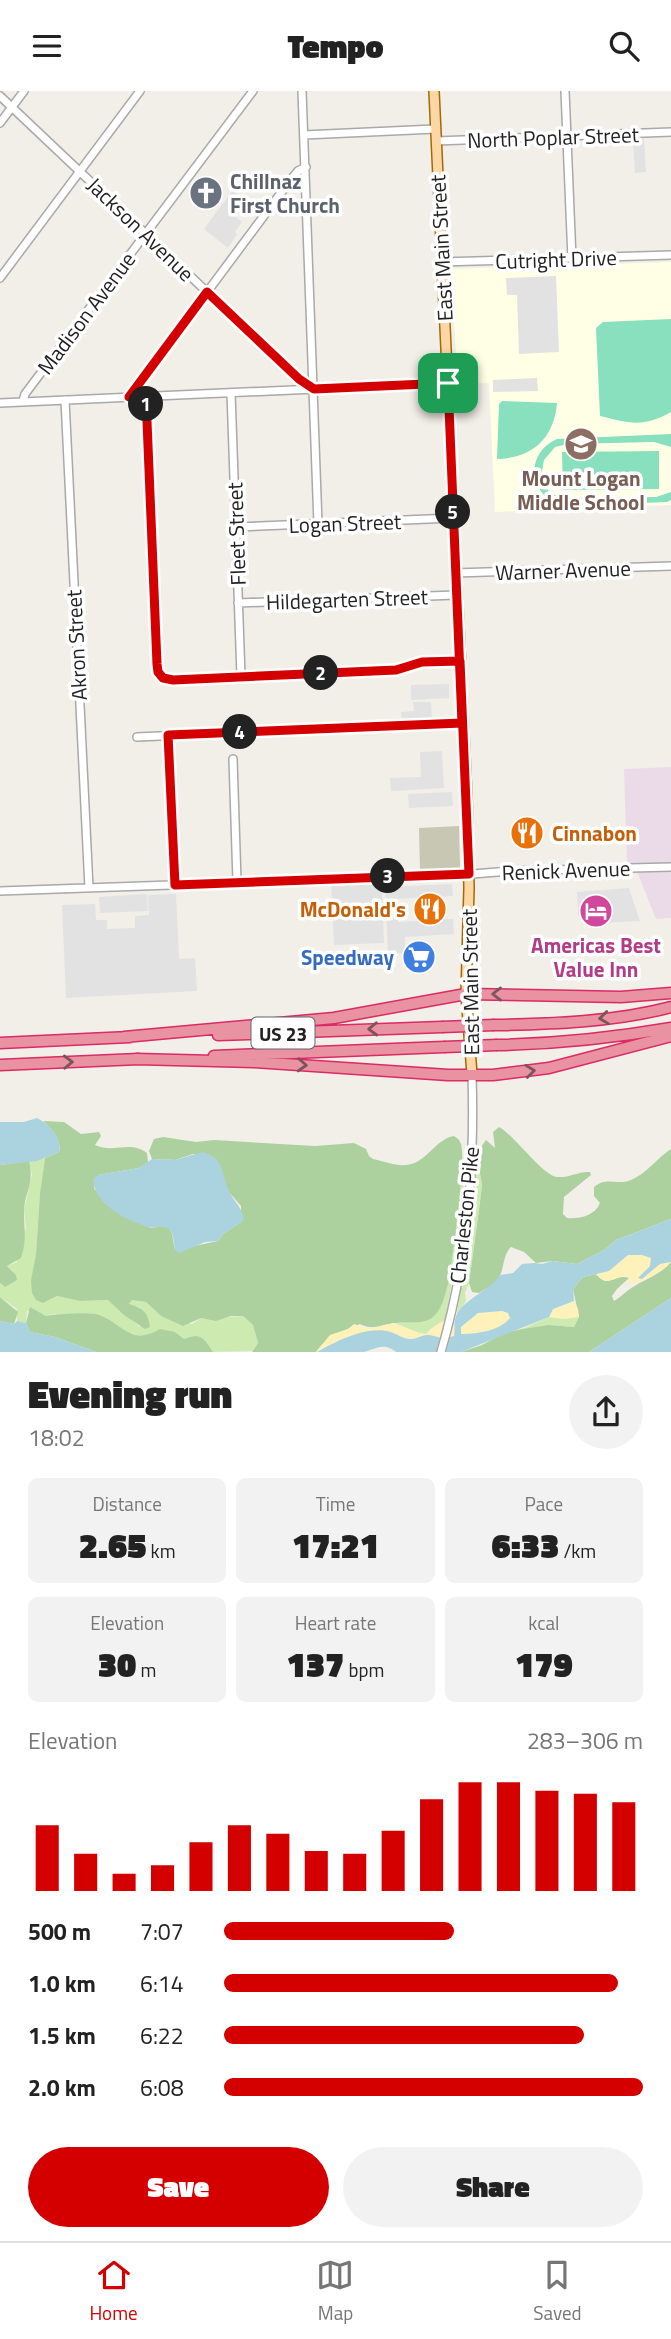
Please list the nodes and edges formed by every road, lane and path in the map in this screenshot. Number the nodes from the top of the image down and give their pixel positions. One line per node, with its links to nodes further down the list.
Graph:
1 (24, 91): 8 (street)
2 (140, 91): 16 (street)
3 (253, 91): 17 (street, Madison Avenue)
4 (302, 91): 12 (street)
5 (434, 91): 10 (main road, East Main Street)
6 (565, 91): 13 (street)
7 (0, 96): 8 (street, Jackson Avenue)
8 (12, 107): 9 (street); 16 (street, Jackson Avenue)
9 (0, 123)
10 (435, 129): 12 (street); 14 (main road, East Main Street)
11 (671, 132): 13 (street, North Poplar Street)
12 (304, 135): 15 (street)
13 (567, 135): 14 (street, North Poplar Street); 19 (street)
14 (436, 141): 20 (main road, East Main Street)
15 (306, 167): 22 (street); 24 (street)
16 (80, 171): 17 (street, Jackson Avenue); 21 (street)
17 (146, 233): 22 (street, Jackson Avenue); 29 (street, Madison Avenue)
18 (671, 255): 19 (street, Cutright Drive)
19 (572, 259): 20 (street, Cutright Drive)
20 (441, 262): 23 (main road, East Main Street)
21 (0, 278)
22 (207, 292): 24 (street, Jackson Avenue); 26 (street)
23 (448, 383): 24 (street); 31 (main road, East Main Street)
24 (314, 389): 25 (street); 32 (street)
25 (231, 393): 27 (street); 33 (street, Fleet Street)
26 (129, 397): 27 (street); 28 (street)
27 (146, 397): 39 (street)
28 (65, 400): 29 (street); 48 (street, Akron Street)
29 (23, 401): 30 (street)
30 (0, 403)
31 (453, 519): 32 (street, Logan Street); 35 (main road, East Main Street)
32 (318, 524): 33 (street, Logan Street)
33 (236, 527): 37 (street, Fleet Street)
34 (671, 566): 35 (street, Warner Avenue)
35 (455, 573): 36 (main road, East Main Street)
36 (456, 595): 37 (street, Hildegarten Street); 38 (main road, East Main Street)
37 (239, 603): 39 (street, Fleet Street)
38 (460, 661): 39 (street); 40 (main road, East Main Street)
39 (241, 676)
40 (462, 723): 41 (street); 45 (main road, East Main Street)
41 (168, 735): 42 (street); 47 (street)
42 (137, 737)
43 (233, 759): 46 (street)
44 (671, 867): 45 (street, Renick Avenue)
45 (469, 874): 46 (street, Renick Avenue); 51 (main road, East Main Street)
46 (237, 881): 47 (street, Renick Avenue)
47 (175, 885): 48 (street, Renick Avenue)
48 (89, 888): 49 (street, Renick Avenue)
49 (0, 891)
50 (671, 993): 51 (highway, one-way to 51)
51 (466, 994): 54 (highway); 59 (main road, East Main Street)
52 (671, 1007): 54 (highway, US 23, one-way to 54, bridge)
53 (671, 1028): 57 (highway, US 23, bridge)
54 (124, 1037): 56 (highway, US 23)
55 (671, 1037): 59 (highway, one-way to 55)
56 (0, 1043)
57 (136, 1059): 58 (highway, US 23, one-way to 57); 59 (highway, one-way to 59)
58 (0, 1065)
59 (472, 1075): 60 (street, Charleston Pike)
60 (441, 1352)

